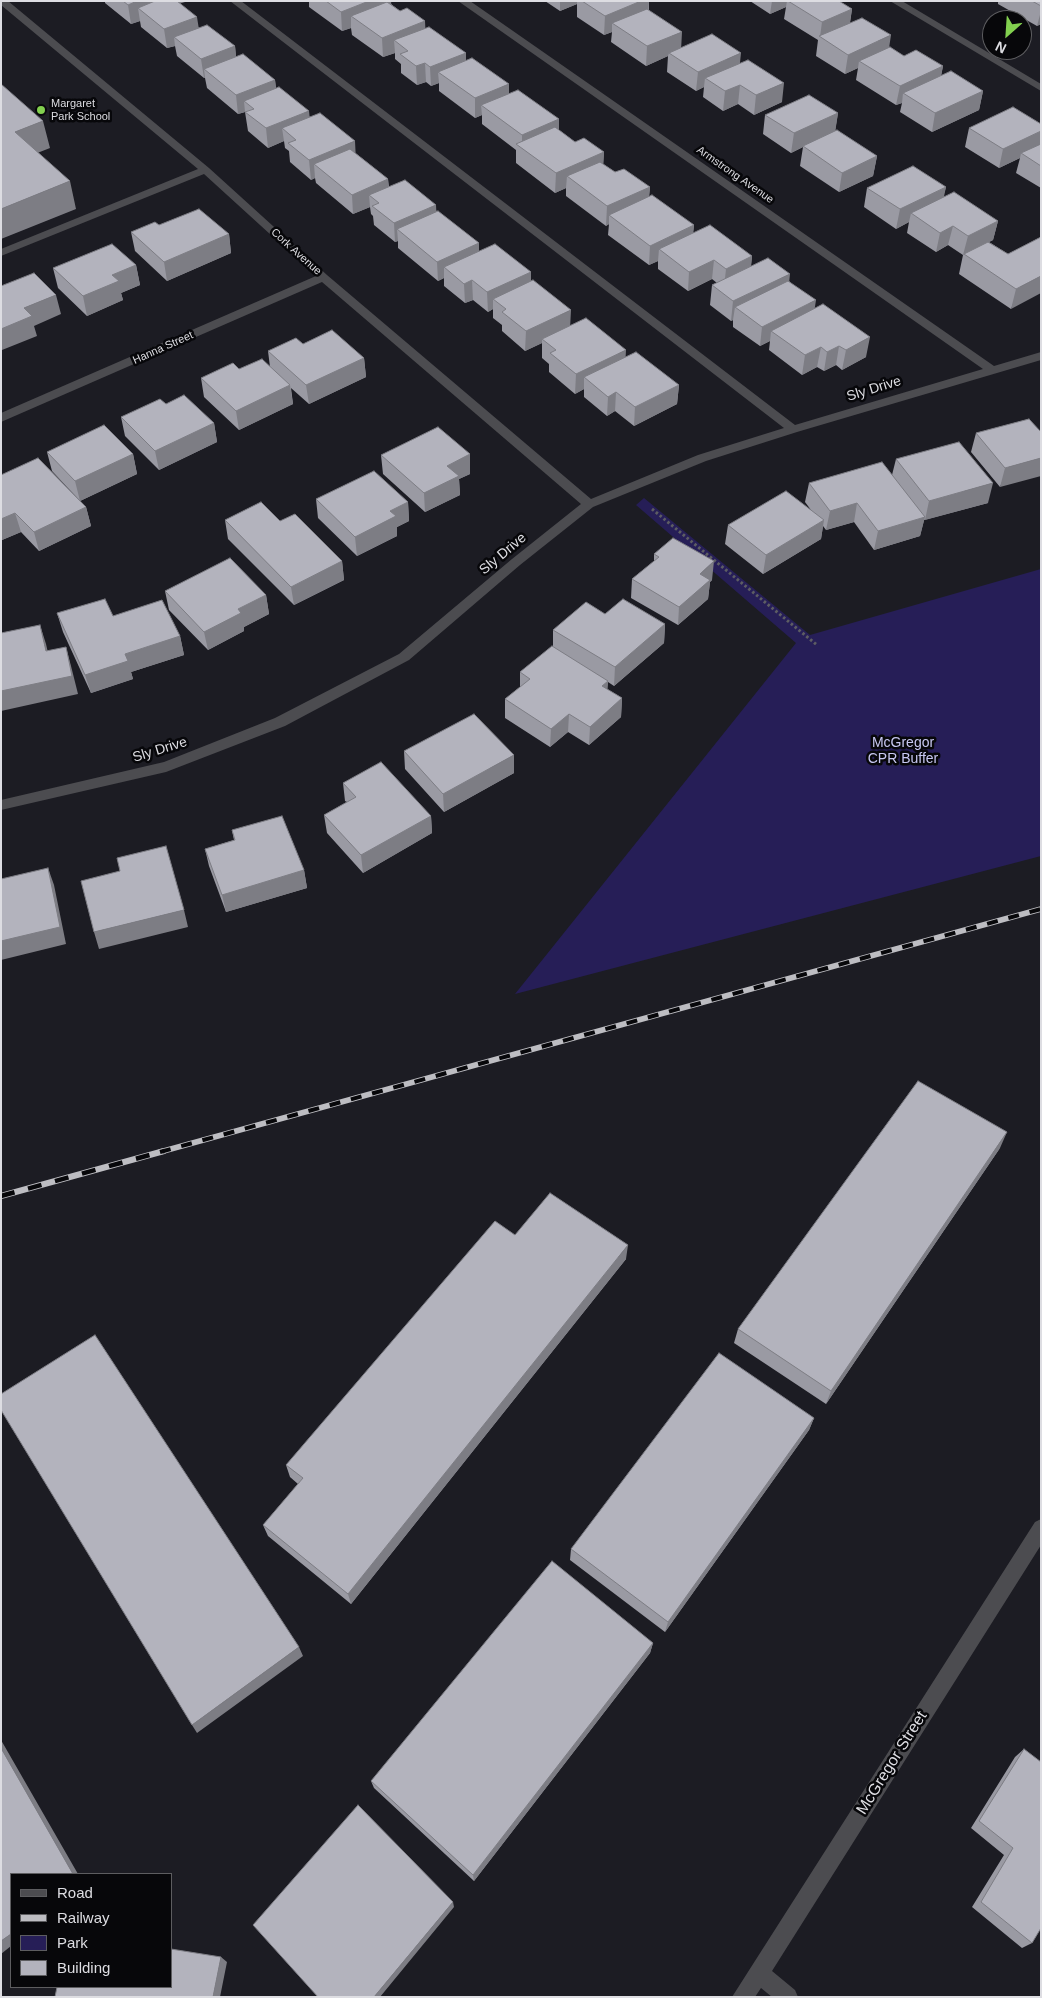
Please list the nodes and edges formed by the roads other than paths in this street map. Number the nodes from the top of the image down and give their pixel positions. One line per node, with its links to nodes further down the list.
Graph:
1 (2, 1): 6 (street, Cork Avenue)
2 (235, 1): 12 (street)
3 (463, 1): 10 (street, Armstrong Avenue)
4 (895, 1): 5 (street)
5 (1041, 88)
6 (205, 170): 7 (street); 8 (street, Cork Avenue)
7 (1, 254)
8 (323, 277): 11 (street, Hanna Street); 13 (street, Cork Avenue)
9 (1041, 356): 10 (street, Sly Drive)
10 (992, 370): 12 (street, Sly Drive)
11 (1, 418)
12 (793, 429): 13 (street, Sly Drive)
13 (589, 504): 14 (street, Sly Drive)
14 (1, 805)
15 (1041, 1528): 16 (street, McGregor Street)
16 (759, 1973): 17 (street, McGregor Street); 18 (street)
17 (742, 1997)
18 (788, 1997)

